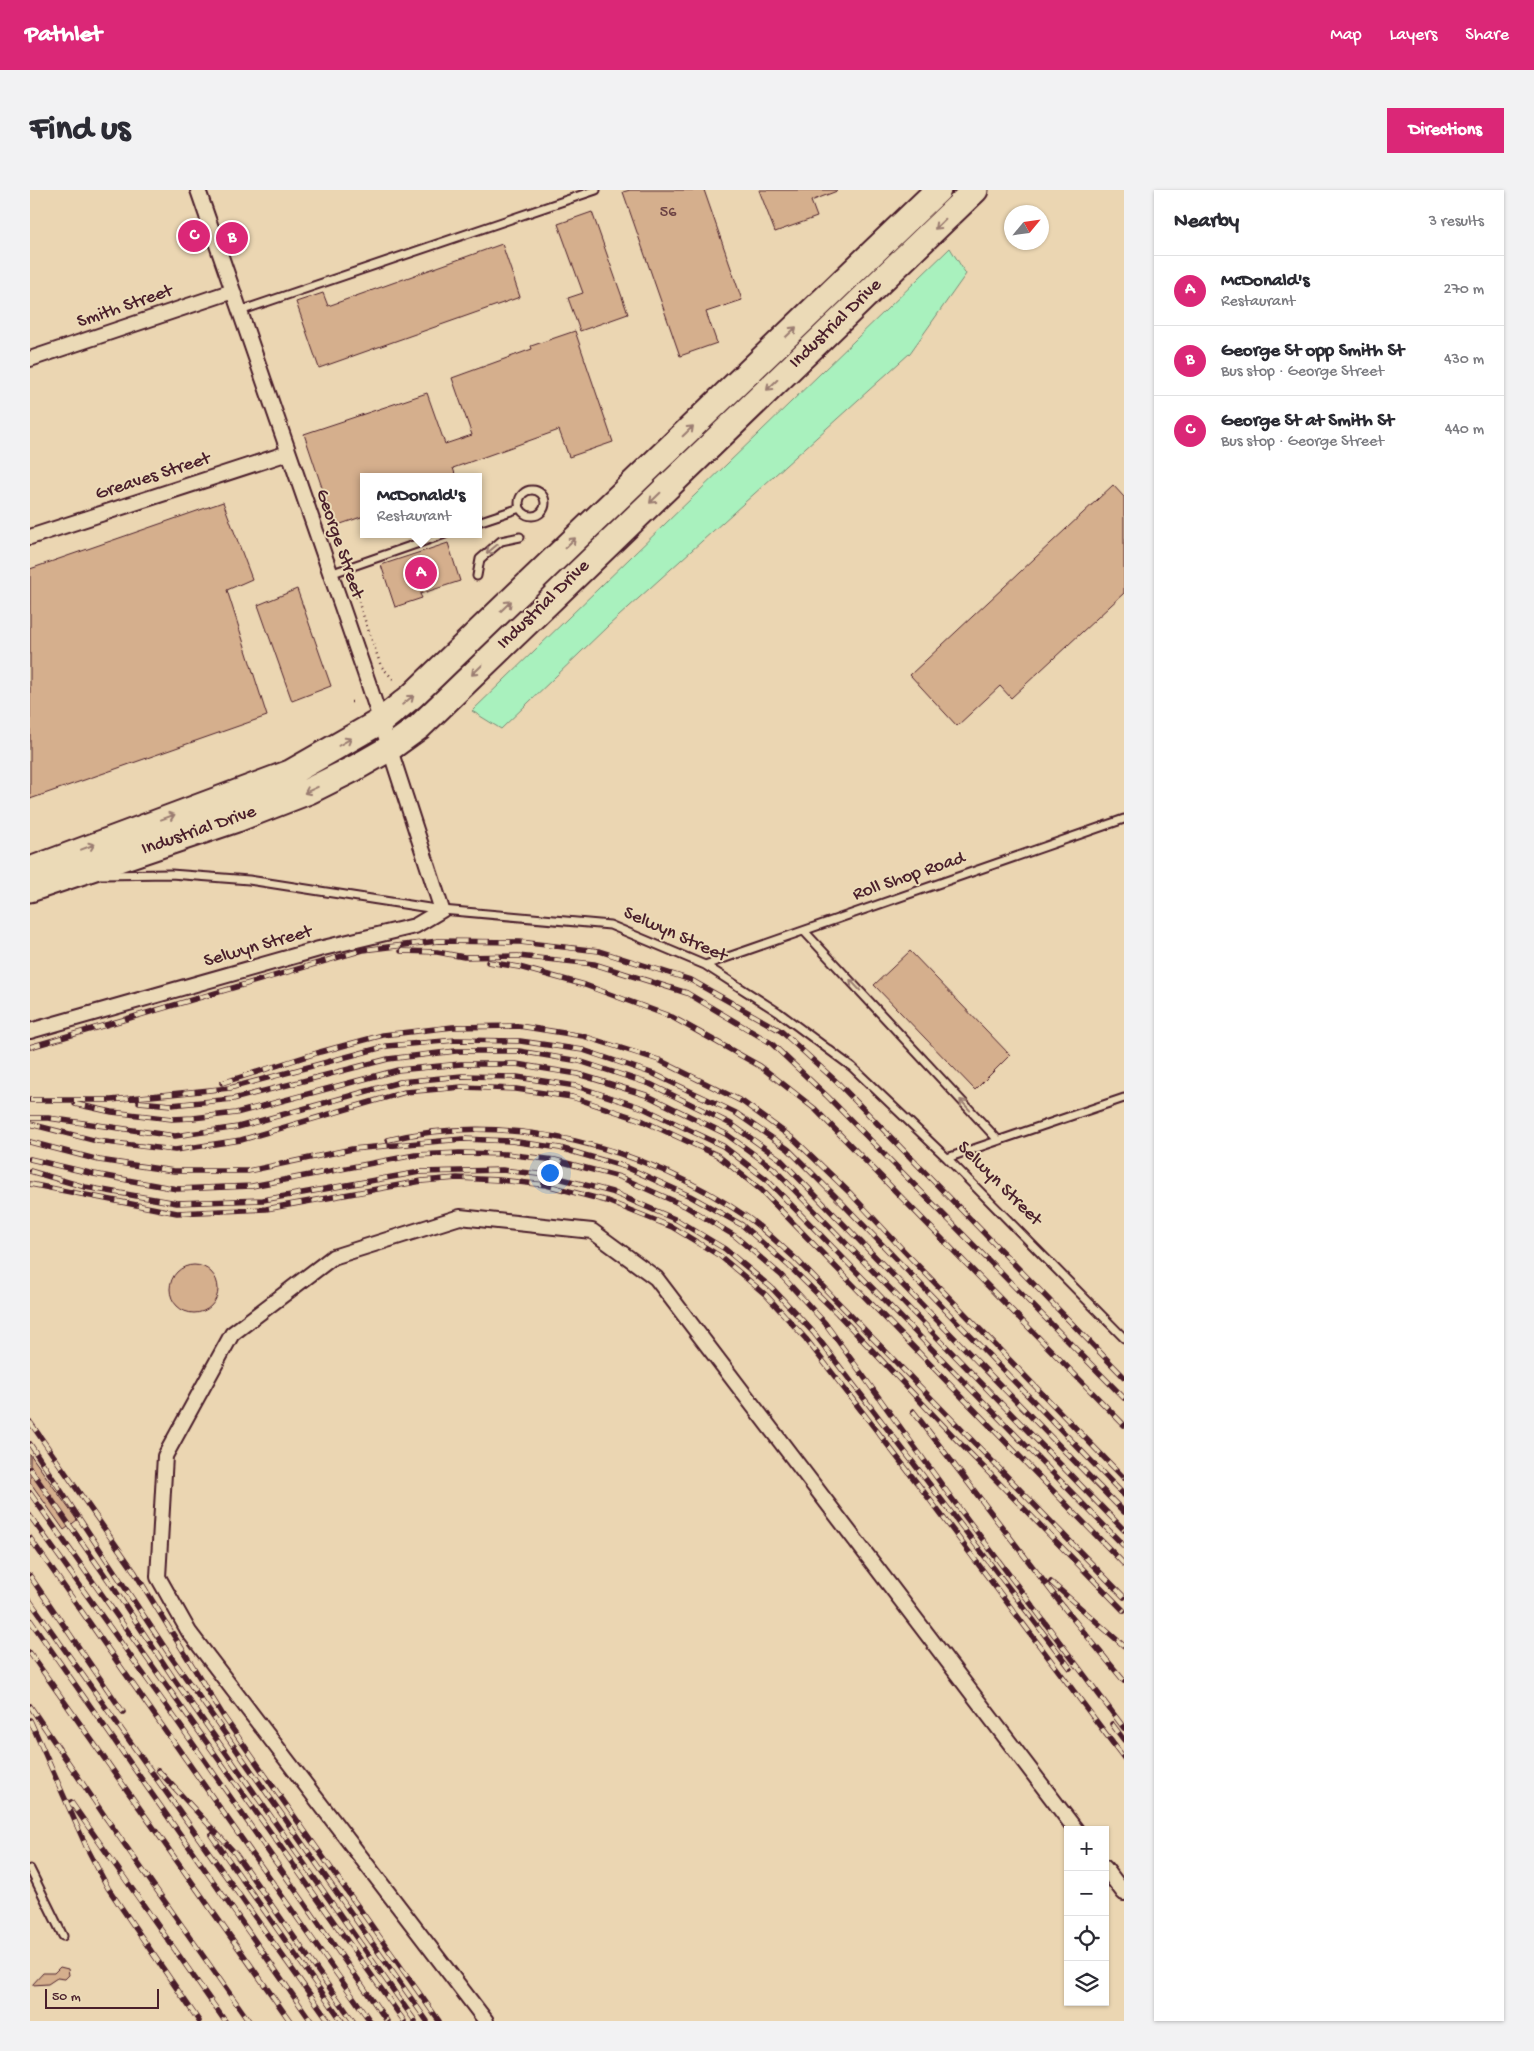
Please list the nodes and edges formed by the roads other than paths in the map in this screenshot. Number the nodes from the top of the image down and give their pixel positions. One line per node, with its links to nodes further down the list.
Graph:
1 (198, 190): 5 (street, George Street)
2 (596, 190): 6 (lane)
3 (938, 190): 16 (highway, Industrial Drive, one-way to 3)
4 (975, 190): 17 (highway, Industrial Drive, one-way to 17)
5 (233, 291): 6 (street, George Street); 7 (street, Smith Street)
6 (240, 311): 8 (street, George Street)
7 (30, 359)
8 (288, 453): 11 (street, Greaves Street); 14 (street, George Street)
9 (520, 508): 10 (lane)
10 (482, 521)
11 (30, 537)
12 (520, 537): 15 (lane, one-way to 15)
13 (434, 538): 14 (lane)
14 (330, 574): 16 (street, George Street)
15 (477, 576)
16 (381, 721): 17 (street, George Street); 19 (highway, Industrial Drive, one-way to 16)
17 (390, 748): 20 (highway, Industrial Drive, one-way to 20); 22 (street, George Street)
18 (1124, 819): 23 (lane, Roll Shop Road)
19 (30, 870)
20 (66, 876): 21 (highway, Industrial Drive); 22 (lane)
21 (30, 889)
22 (442, 910): 24 (lane, Selwyn Street); 25 (street, Selwyn Street)
23 (804, 931): 24 (lane, Roll Shop Road); 27 (lane, one-way to 23)
24 (705, 965): 28 (lane, Selwyn Street)
25 (30, 1031)
26 (1124, 1098): 27 (lane)
27 (998, 1140): 28 (lane)
28 (947, 1158): 29 (lane, Selwyn Street)
29 (1124, 1338)
30 (1073, 1826): 35 (street)
31 (30, 1869): 34 (lane)
32 (1107, 1871): 33 (street)
33 (1124, 1893)
34 (63, 1936)
35 (486, 2021)

